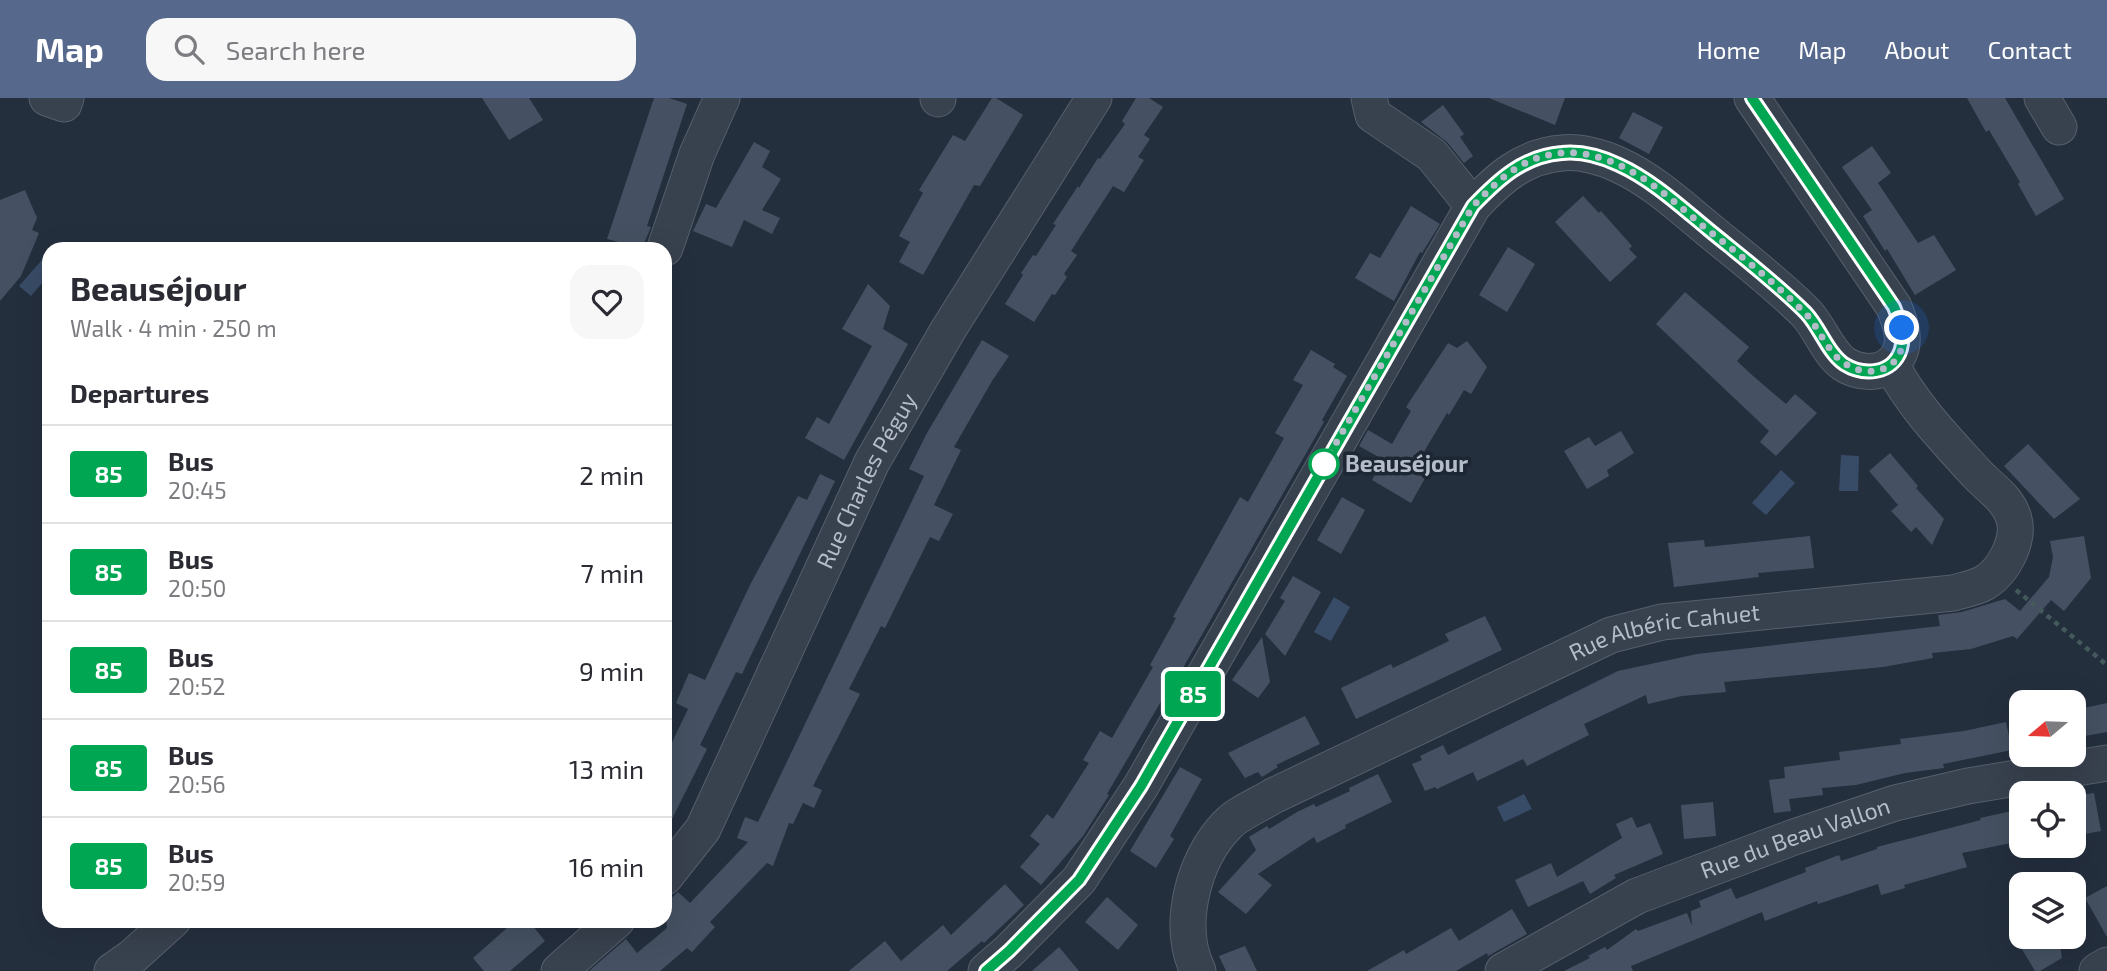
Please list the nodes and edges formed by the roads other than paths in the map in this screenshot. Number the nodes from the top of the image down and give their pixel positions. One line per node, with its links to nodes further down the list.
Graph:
1 (47, 98): 2 (street)
2 (66, 98)
3 (722, 98): 8 (street)
4 (1094, 98): 11 (street, Rue Charles Péguy)
5 (1369, 98): 7 (street)
6 (1752, 98): 9 (street)
7 (1473, 206): 9 (street); 17 (street)
8 (667, 242)
9 (1891, 364): 18 (street, Rue Albéric Cahuet)
10 (2107, 763): 19 (street, Rue du Beau Vallon)
11 (672, 868)
12 (164, 928): 15 (street)
13 (608, 928): 16 (street)
14 (2107, 965): 20 (street)
15 (112, 971)
16 (559, 971)
17 (986, 971)
18 (1198, 971)
19 (1503, 971)
20 (2097, 971)

